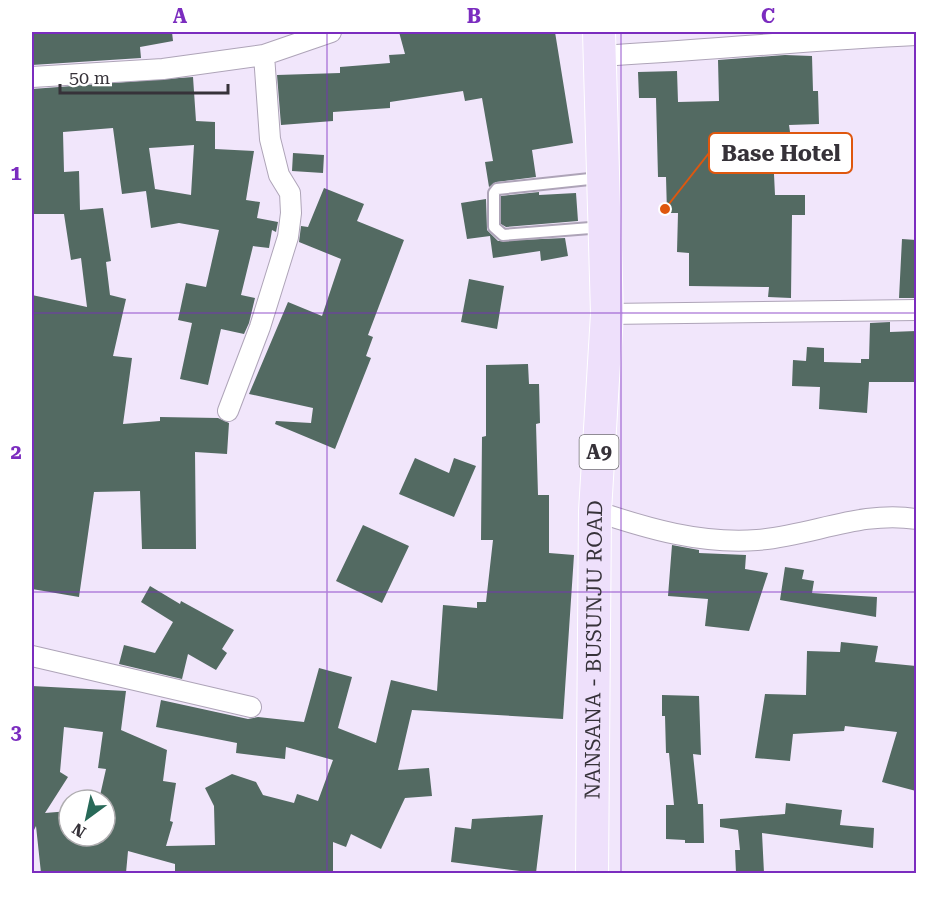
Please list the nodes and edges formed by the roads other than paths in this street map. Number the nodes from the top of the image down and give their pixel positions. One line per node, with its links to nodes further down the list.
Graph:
1 (331, 32): 4 (street)
2 (916, 35): 3 (street)
3 (600, 44): 6 (main road, NANSANA - BUSUNJU ROAD / A9)
4 (264, 55): 5 (street); 10 (street)
5 (32, 77)
6 (603, 177): 7 (main road, NANSANA - BUSUNJU ROAD / A9); 7 (lane)
7 (604, 227): 9 (main road, NANSANA - BUSUNJU ROAD / A9)
8 (916, 310): 9 (street)
9 (607, 314): 11 (main road, NANSANA - BUSUNJU ROAD / A9)
10 (228, 411)
11 (595, 511): 12 (street); 15 (main road, NANSANA - BUSUNJU ROAD / A9)
12 (916, 519)
13 (32, 656): 14 (street)
14 (251, 707)
15 (592, 873)

